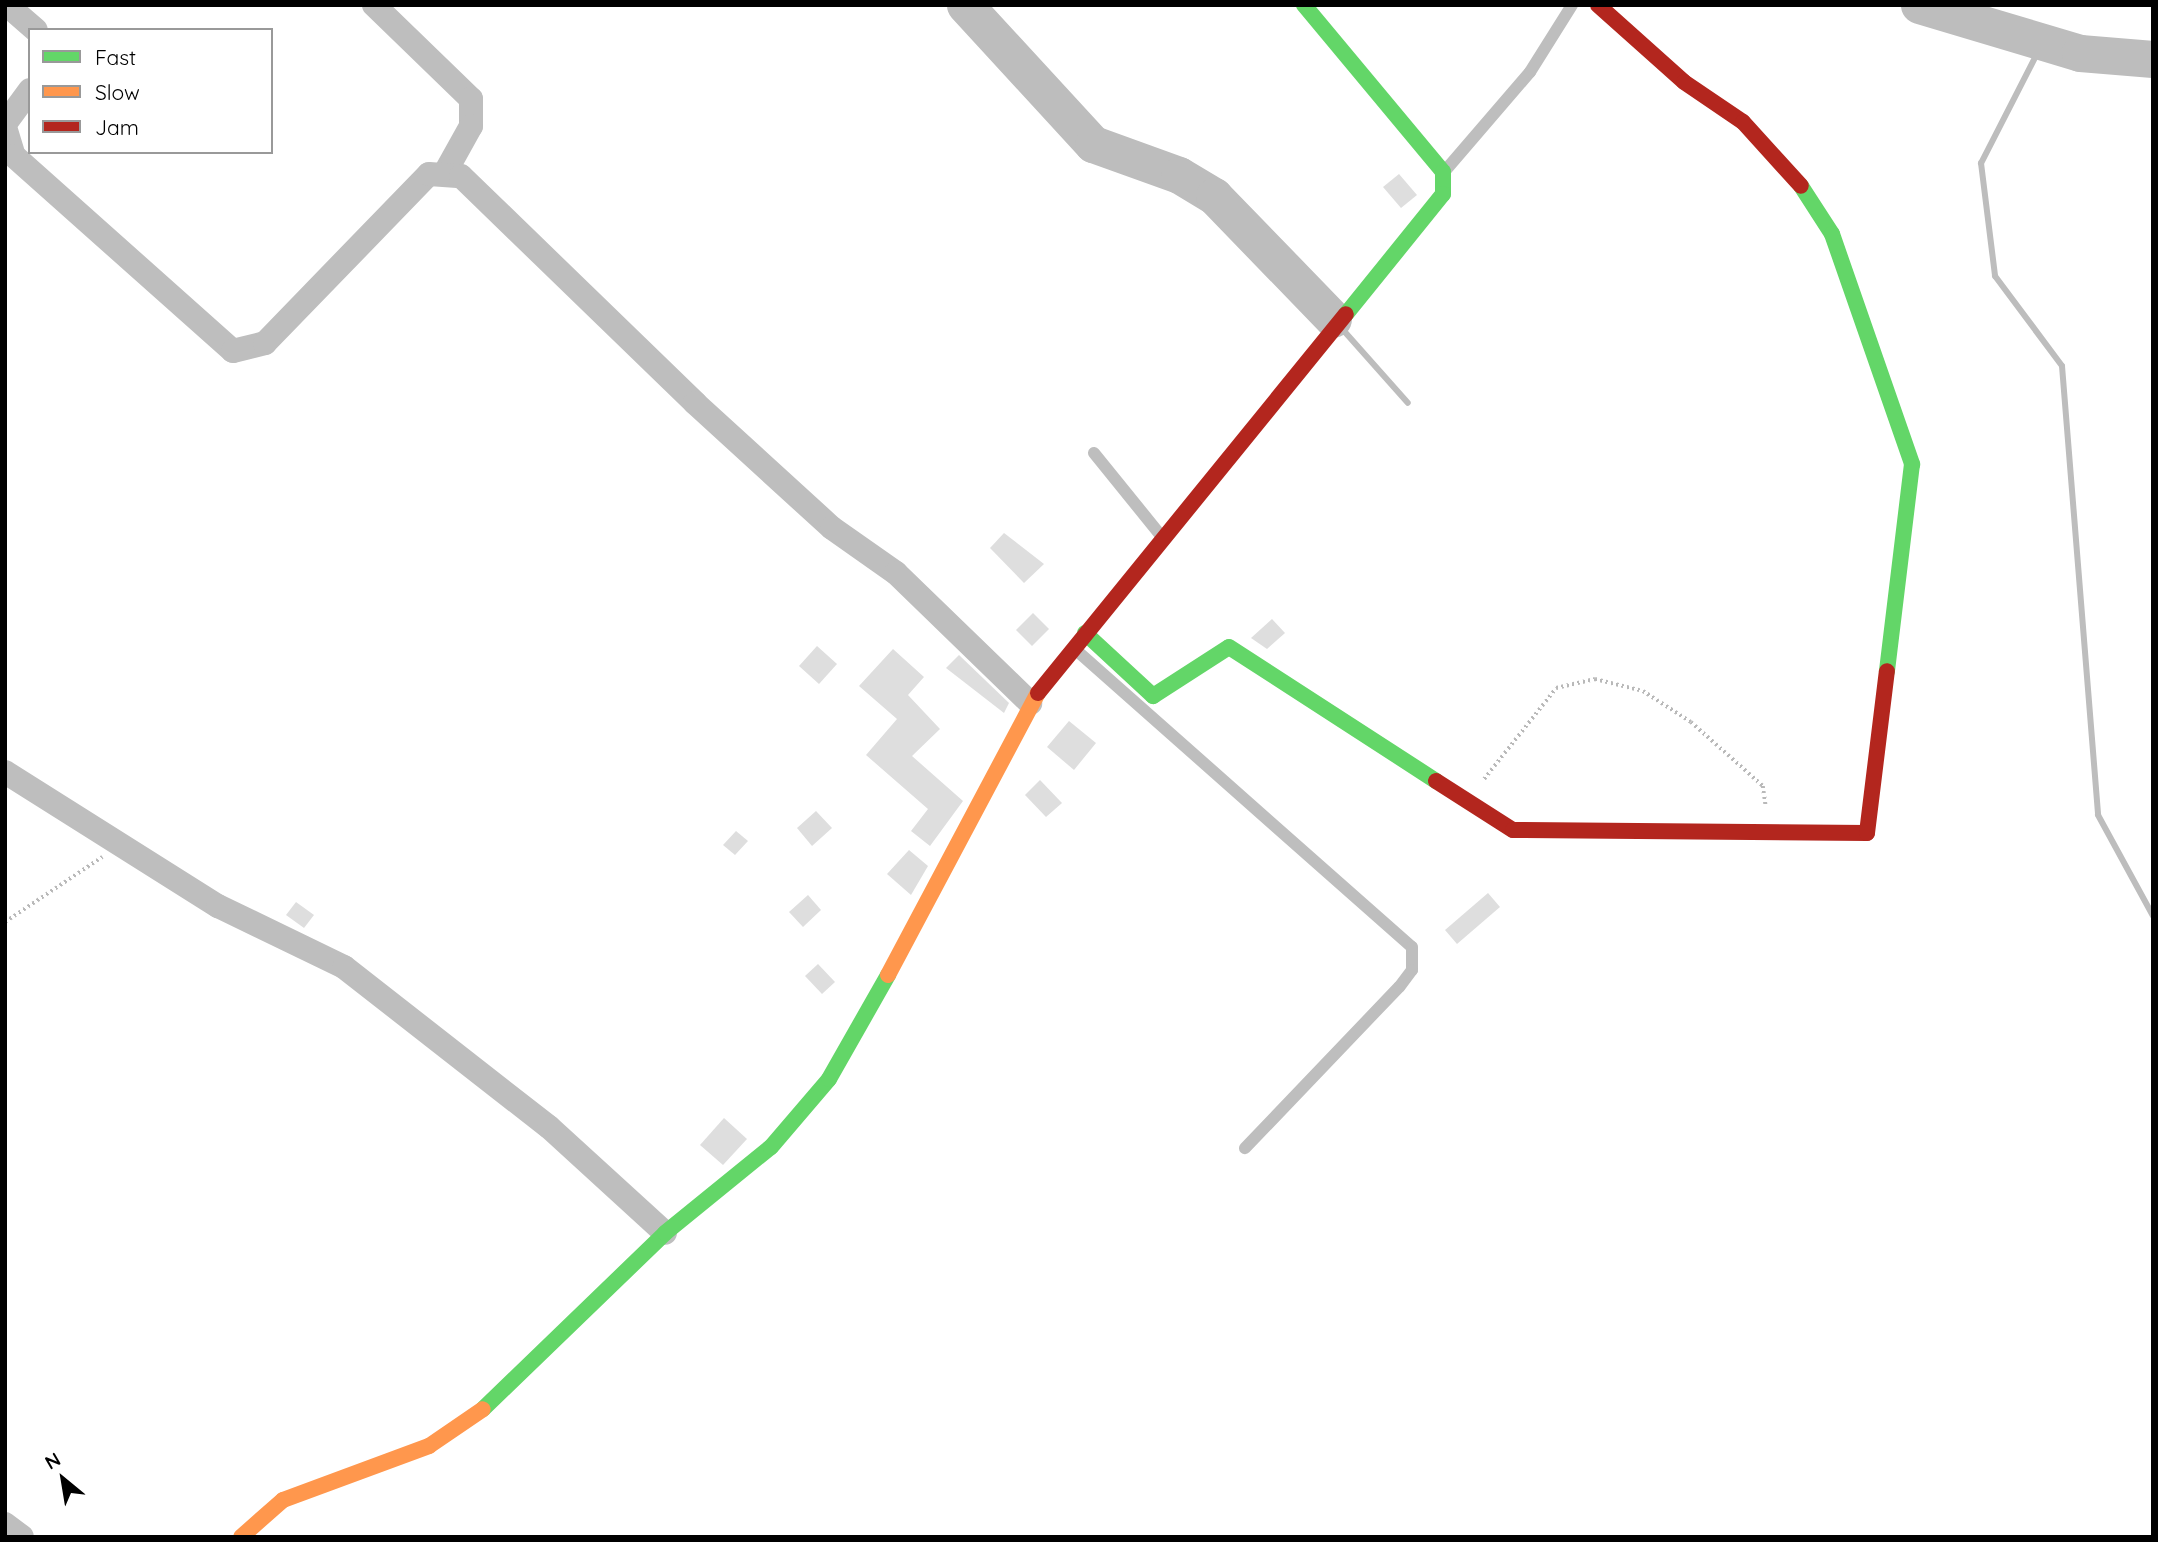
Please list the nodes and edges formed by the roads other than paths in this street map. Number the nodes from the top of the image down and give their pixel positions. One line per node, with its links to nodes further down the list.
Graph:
1 (8, 5): 6 (street)
2 (374, 5): 9 (street)
3 (1304, 5): 10 (street)
4 (1572, 5): 10 (lane)
5 (1598, 5): 13 (street)
6 (34, 28)
7 (28, 93): 8 (street)
8 (5, 125): 9 (street)
9 (446, 170): 15 (street)
10 (1443, 172): 12 (street)
11 (1094, 453): 12 (lane)
12 (1163, 538): 13 (street)
13 (1085, 633): 14 (street)
14 (1073, 648): 15 (street); 17 (lane)
15 (1030, 703): 18 (street)
16 (5, 772): 18 (street)
17 (1245, 1147)
18 (665, 1233): 21 (street)
19 (5, 1524): 20 (street)
20 (22, 1537)
21 (241, 1537)

